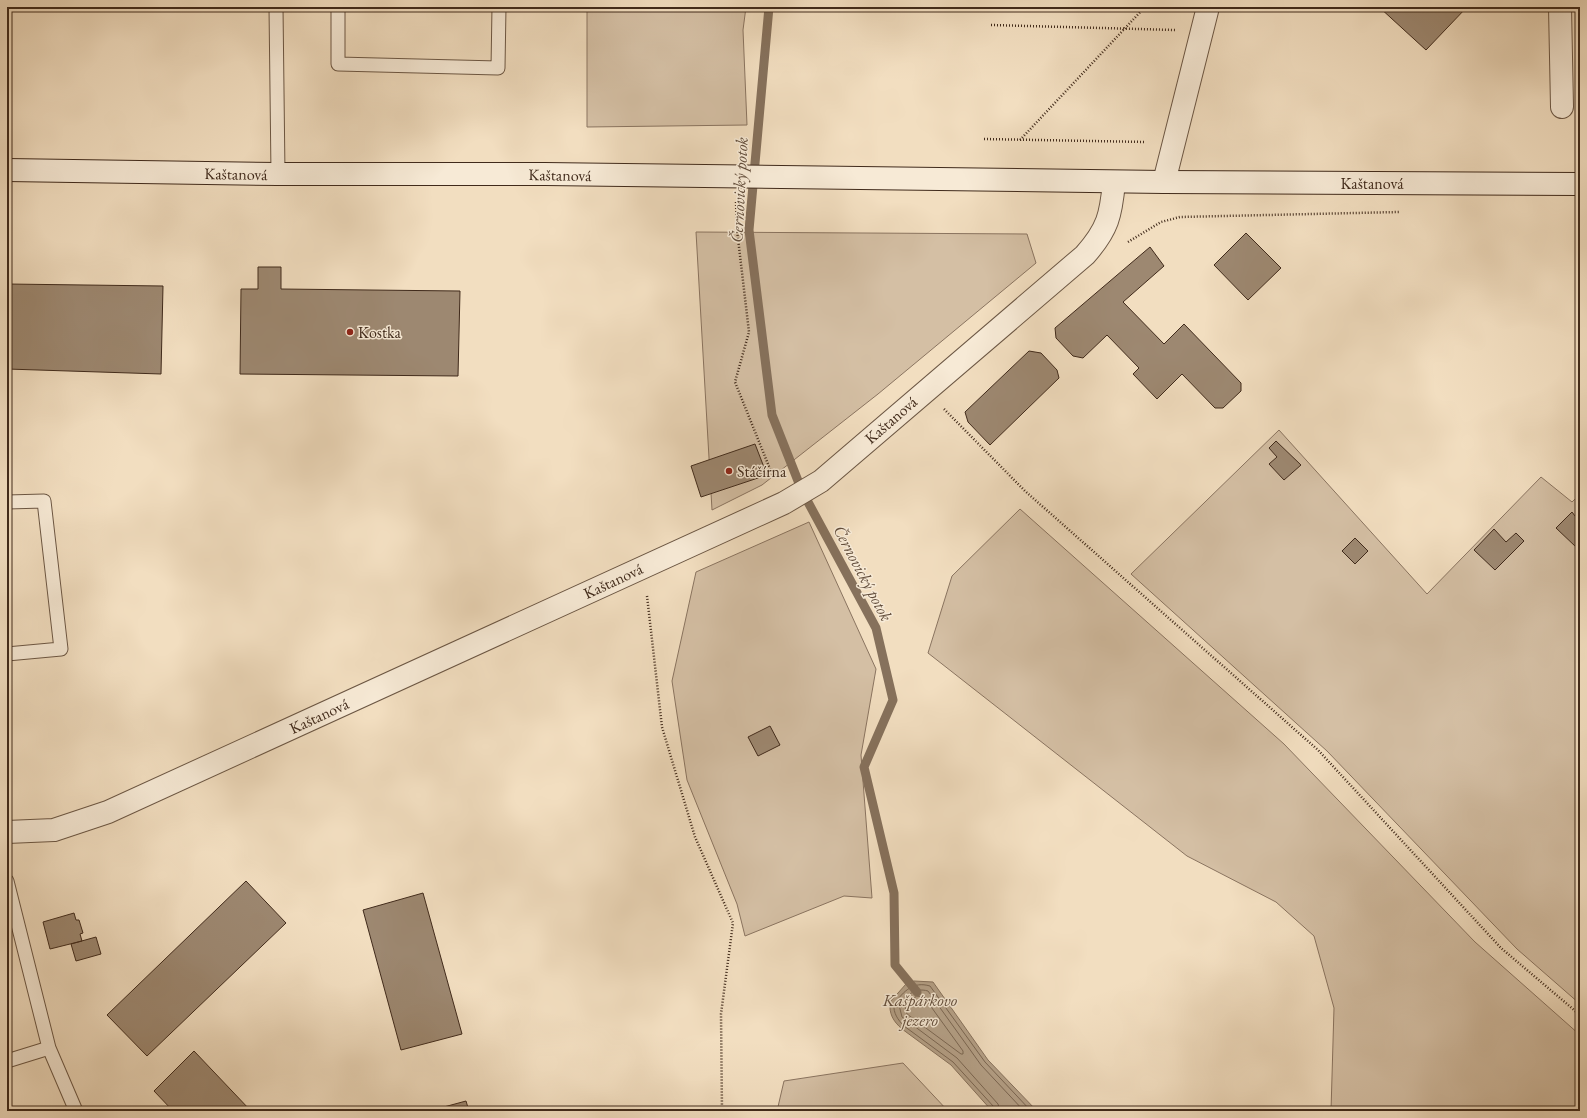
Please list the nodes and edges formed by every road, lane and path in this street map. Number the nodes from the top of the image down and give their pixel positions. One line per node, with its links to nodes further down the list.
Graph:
1 (276, 7): 15 (lane)
2 (338, 7): 3 (lane)
3 (499, 7)
4 (1145, 7): 8 (path)
5 (1208, 7): 9 (street)
6 (1560, 7): 10 (street)
7 (991, 25): 8 (path)
8 (1125, 28): 9 (path); 12 (path)
9 (1202, 30): 13 (street)
10 (1562, 107)
11 (984, 139): 12 (path)
12 (1020, 140): 13 (path)
13 (1174, 143): 18 (street)
14 (7, 170): 15 (street, Kaštanová)
15 (278, 174): 16 (street, Kaštanová)
16 (736, 177): 17 (street, Kaštanová); 24 (path)
17 (1114, 182): 18 (street, Kaštanová); 22 (street, Kaštanová)
18 (1164, 182): 19 (street, Kaštanová)
19 (1580, 184)
20 (1400, 212): 21 (path)
21 (1125, 245)
22 (927, 389): 24 (street, Kaštanová); 29 (path)
23 (7, 502): 26 (lane)
24 (784, 503): 25 (street, Kaštanová)
25 (644, 567): 27 (street, Kaštanová); 33 (path)
26 (7, 654)
27 (7, 832)
28 (7, 880): 30 (lane)
29 (1580, 1015)
30 (49, 1048): 31 (lane); 32 (lane)
31 (7, 1060)
32 (75, 1110)
33 (722, 1111)

